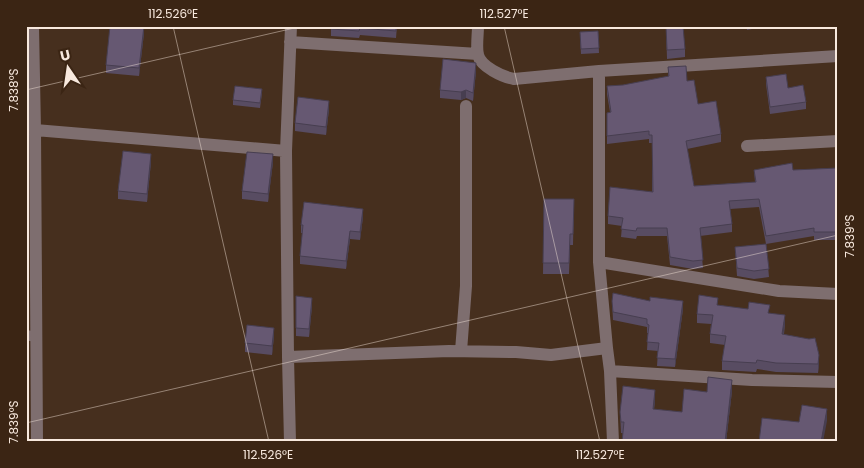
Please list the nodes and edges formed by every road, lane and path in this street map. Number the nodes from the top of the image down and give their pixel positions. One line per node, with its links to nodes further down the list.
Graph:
1 (33, 26): 9 (street)
2 (291, 26): 4 (street)
3 (478, 26): 5 (street)
4 (290, 42): 5 (street); 12 (street)
5 (478, 54): 7 (street)
6 (838, 56): 7 (street)
7 (599, 71): 13 (street)
8 (466, 106): 17 (street)
9 (35, 130): 12 (street); 15 (street)
10 (838, 141): 11 (street)
11 (747, 146)
12 (286, 151): 18 (street)
13 (599, 262): 14 (street); 16 (street)
14 (838, 294)
15 (31, 336): 21 (street)
16 (607, 348): 17 (street); 19 (street)
17 (461, 351): 18 (street)
18 (288, 357): 22 (street)
19 (610, 372): 20 (street); 23 (street)
20 (838, 382)
21 (37, 442)
22 (290, 442)
23 (613, 442)

